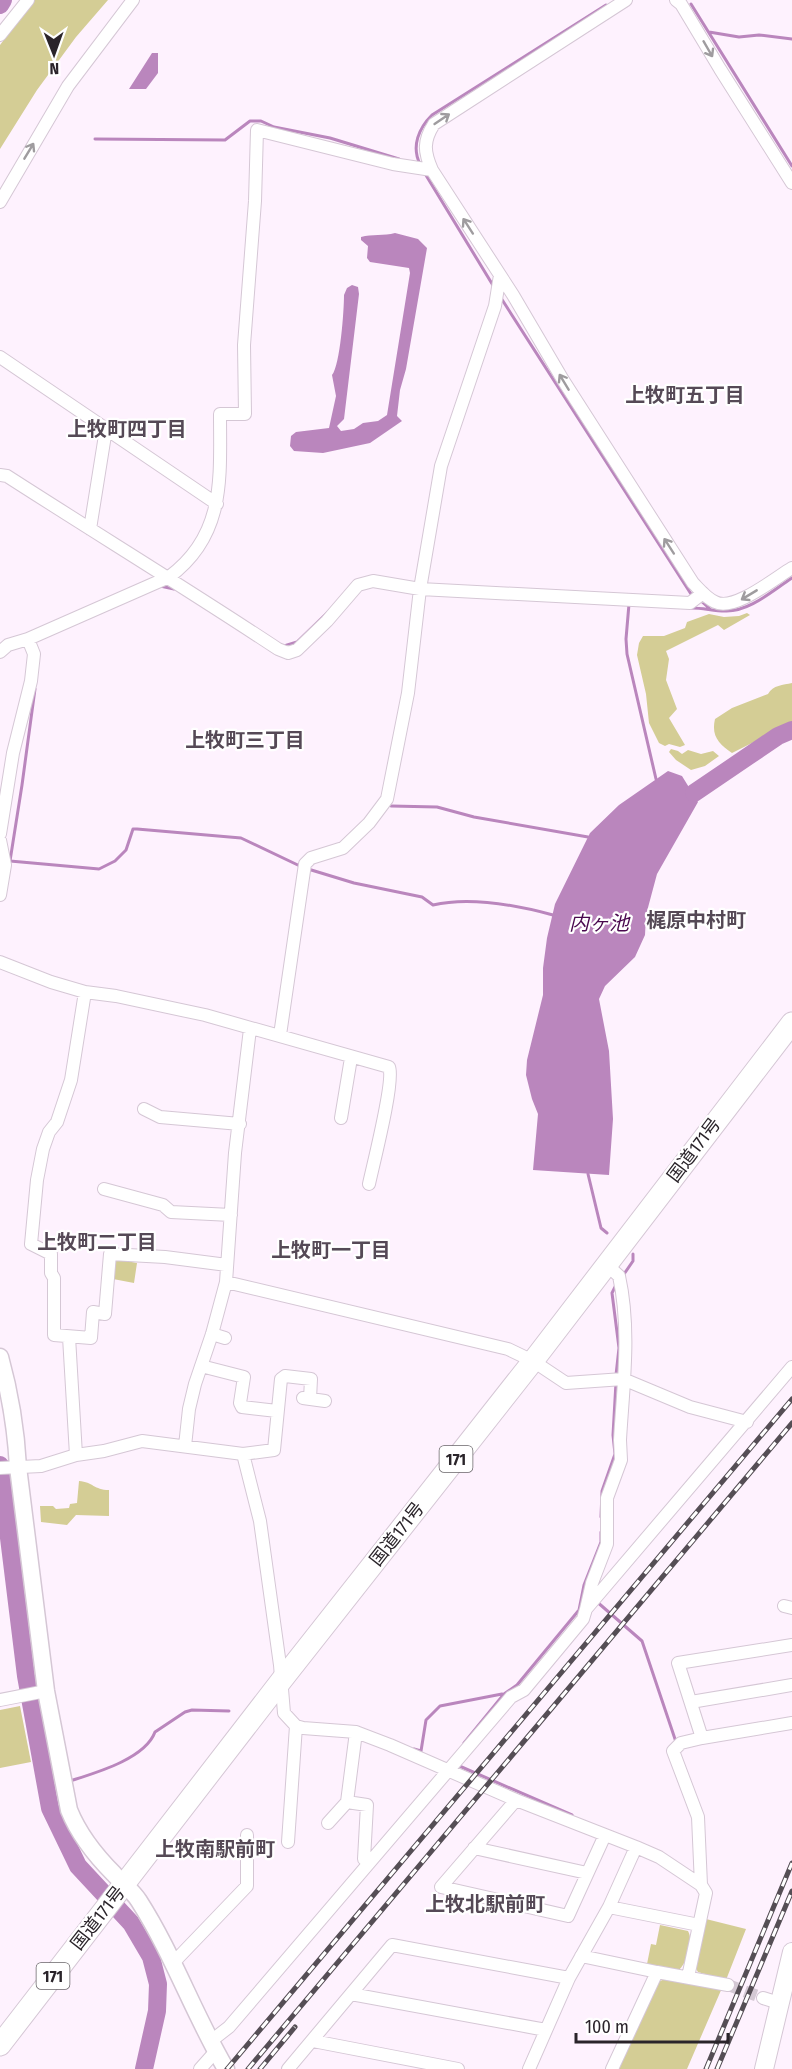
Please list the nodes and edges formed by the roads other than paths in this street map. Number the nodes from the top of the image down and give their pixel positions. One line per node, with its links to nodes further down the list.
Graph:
1 (28, 0): 5 (street)
2 (133, 0): 8 (street, one-way to 2)
3 (626, 0): 6 (street, one-way to 3)
4 (676, 0): 7 (street, one-way to 7)
5 (0, 35)
6 (432, 170): 9 (street, one-way to 6); 13 (street)
7 (792, 183)
8 (0, 202)
9 (500, 275): 17 (street); 18 (street, one-way to 9)
10 (0, 357): 11 (street)
11 (106, 429): 13 (street); 14 (street)
12 (0, 475): 14 (street)
13 (217, 504): 16 (street)
14 (90, 529): 16 (street)
15 (792, 567): 18 (street, one-way to 18)
16 (169, 577): 17 (street); 19 (street)
17 (420, 589): 18 (street); 28 (street)
18 (703, 593)
19 (28, 639): 20 (street); 21 (street)
20 (0, 652)
21 (0, 834)
22 (0, 840): 23 (street)
23 (0, 895)
24 (0, 962): 25 (street)
25 (85, 992): 27 (street); 40 (street)
26 (792, 1023): 37 (highway, 国道171号 / 171)
27 (250, 1029): 28 (street); 32 (street)
28 (280, 1035): 29 (street)
29 (351, 1058): 31 (street); 33 (street)
30 (144, 1109): 32 (street)
31 (341, 1118)
32 (240, 1124): 35 (street)
33 (369, 1184)
34 (104, 1189): 35 (street)
35 (231, 1215): 36 (street)
36 (227, 1265): 38 (street); 40 (street)
37 (616, 1275): 43 (highway, 国道171号 / 171); 46 (street)
38 (226, 1282): 39 (street); 43 (street)
39 (212, 1334): 41 (street); 44 (street)
40 (69, 1337): 52 (street)
41 (225, 1338)
42 (0, 1357): 53 (street)
43 (533, 1361): 46 (street); 57 (highway, 国道171号 / 171)
44 (201, 1366): 48 (street); 50 (street)
45 (790, 1374): 49 (street)
46 (623, 1379): 49 (street); 55 (street)
47 (325, 1401): 48 (street)
48 (276, 1411): 51 (street)
49 (747, 1422): 55 (street)
50 (185, 1446): 51 (street); 52 (street)
51 (243, 1454): 57 (street)
52 (76, 1455): 53 (street)
53 (18, 1467): 54 (street); 59 (street)
54 (0, 1468)
55 (591, 1599): 66 (street)
56 (792, 1645): 61 (street)
57 (281, 1681): 63 (street); 78 (highway, 国道171号 / 171)
58 (792, 1685): 61 (street)
59 (42, 1692): 60 (street); 78 (street)
60 (0, 1700)
61 (691, 1702): 65 (street)
62 (792, 1723): 65 (street)
63 (293, 1724): 64 (street); 72 (street)
64 (356, 1732): 66 (street); 68 (street)
65 (702, 1738): 77 (street)
66 (449, 1770): 67 (street); 75 (street)
67 (516, 1800): 71 (street); 74 (street)
68 (347, 1802): 69 (street); 75 (street)
69 (328, 1823)
70 (247, 1835): 83 (street)
71 (605, 1835): 73 (street); 76 (street)
72 (288, 1842)
73 (636, 1847): 77 (street); 79 (street)
74 (474, 1848): 76 (street); 76 (street)
75 (369, 1863): 93 (street)
76 (587, 1873)
77 (701, 1885): 80 (street)
78 (116, 1895): 83 (street); 92 (highway, 国道171号 / 171)
79 (609, 1907): 80 (street); 82 (street)
80 (699, 1925): 85 (street)
81 (792, 1952): 89 (main road)
82 (581, 1956): 84 (street); 86 (street)
83 (174, 1962): 93 (street)
84 (657, 1972): 85 (street); 100 (street)
85 (688, 1977): 87 (street)
86 (569, 1978): 88 (street); 90 (street)
87 (728, 1985)
88 (351, 1994): 90 (street); 91 (street)
89 (779, 1994): 101 (main road)
90 (546, 2030): 99 (street)
91 (312, 2041): 94 (street); 97 (street)
92 (0, 2045)
93 (214, 2046): 95 (street); 96 (street)
94 (414, 2065): 98 (street)
95 (200, 2069)
96 (226, 2069)
97 (288, 2069)
98 (458, 2069)
99 (528, 2069)
100 (612, 2069)
101 (764, 2069)

